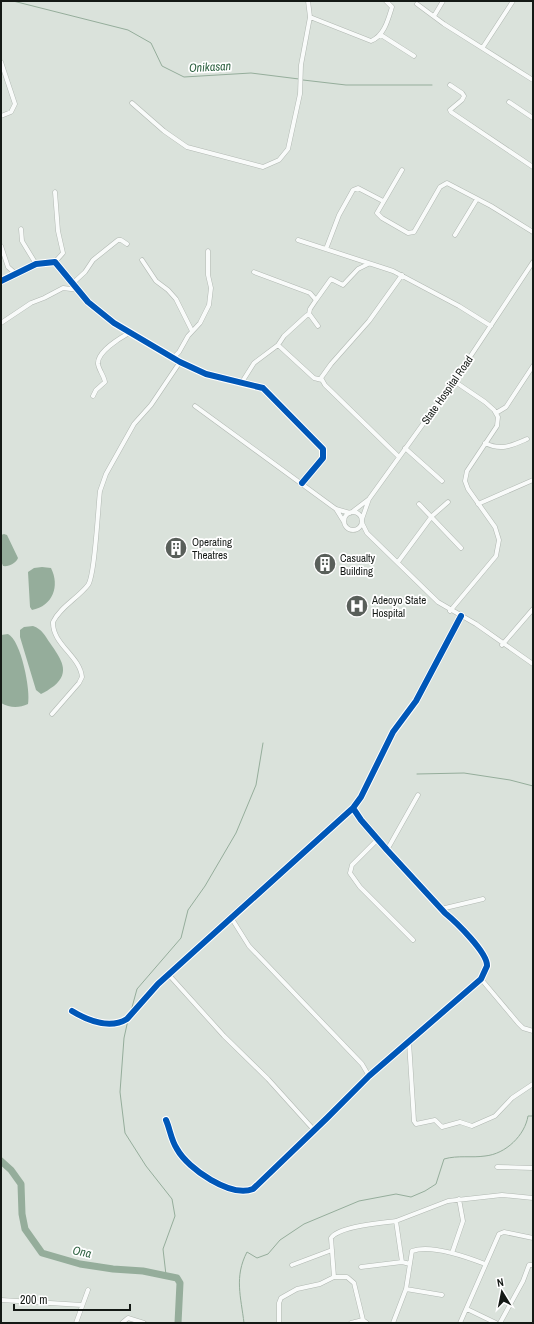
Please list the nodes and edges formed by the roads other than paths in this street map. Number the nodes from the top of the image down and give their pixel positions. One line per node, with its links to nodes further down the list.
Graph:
1 (308, 1): 7 (street)
2 (386, 1): 8 (street)
3 (444, 1): 6 (street)
4 (513, 1): 9 (street)
5 (417, 4): 6 (street)
6 (434, 16): 9 (street)
7 (310, 17): 8 (street); 15 (street)
8 (381, 35): 10 (street)
9 (483, 47): 12 (street)
10 (414, 56)
11 (1, 62): 16 (street)
12 (533, 80)
13 (450, 85): 18 (street)
14 (509, 102): 17 (street)
15 (132, 103)
16 (1, 116)
17 (533, 118)
18 (533, 167)
19 (402, 170): 22 (street)
20 (55, 192): 32 (street)
21 (477, 199): 22 (street); 24 (street); 25 (street)
22 (384, 201): 29 (street)
23 (21, 229): 33 (street)
24 (533, 232)
25 (454, 235)
26 (298, 240): 29 (street)
27 (126, 244): 40 (street)
28 (1, 246): 37 (street)
29 (326, 249): 34 (street)
30 (208, 251): 47 (street)
31 (142, 260): 47 (street)
32 (55, 262): 33 (street); 40 (street)
33 (36, 264): 37 (street)
34 (368, 264): 38 (street); 42 (street)
35 (532, 264): 46 (street, State Hospital Road)
36 (254, 272): 42 (street)
37 (16, 274): 39 (street)
38 (402, 276): 46 (street); 55 (street)
39 (1, 281)
40 (72, 283): 41 (street)
41 (79, 290): 44 (street); 48 (street)
42 (316, 300): 43 (street)
43 (309, 314): 45 (street); 49 (street)
44 (1, 323)
45 (318, 326)
46 (491, 326): 57 (street, State Hospital Road)
47 (192, 331): 50 (street)
48 (129, 333): 50 (street); 58 (street)
49 (278, 345): 55 (street); 56 (street)
50 (173, 358): 51 (street)
51 (180, 362): 56 (street); 86 (street)
52 (533, 366): 53 (street)
53 (528, 374): 54 (street); 60 (street)
54 (533, 377)
55 (322, 380): 64 (street)
56 (242, 382): 67 (street)
57 (454, 382): 60 (street); 63 (street, State Hospital Road)
58 (93, 396)
59 (195, 406): 67 (street)
60 (496, 413): 62 (street)
61 (527, 439): 62 (street)
62 (485, 443): 71 (street)
63 (405, 448): 64 (street, State Hospital Road); 66 (street)
64 (399, 457): 68 (street, State Hospital Road)
65 (533, 480): 71 (street)
66 (442, 481)
67 (302, 483): 72 (street)
68 (369, 499): 73 (street, State Hospital Road); 75 (street)
69 (448, 502): 74 (street)
70 (419, 504): 74 (street)
71 (478, 504): 82 (street)
72 (336, 509): 73 (street); 76 (street)
73 (351, 512): 75 (street); 76 (street)
74 (432, 516): 79 (street); 80 (street)
75 (362, 521): 77 (street); 78 (street)
76 (344, 522): 77 (street)
77 (356, 530): 78 (street)
78 (367, 533): 80 (street)
79 (461, 548)
80 (398, 562): 82 (street)
81 (533, 609): 84 (street)
82 (450, 611): 83 (street)
83 (462, 616): 84 (street); 88 (street)
84 (502, 645): 85 (street)
85 (533, 664)
86 (52, 714)
87 (418, 795): 90 (street)
88 (353, 808): 89 (street); 93 (street)
89 (378, 839): 90 (street); 94 (street)
90 (387, 850): 92 (street)
91 (482, 899): 92 (street)
92 (441, 909): 96 (street)
93 (232, 919): 95 (street); 100 (street)
94 (413, 940)
95 (169, 975): 97 (street); 103 (street)
96 (481, 979): 98 (street); 99 (street)
97 (72, 1011)
98 (533, 1032)
99 (409, 1042): 100 (street); 101 (street)
100 (369, 1076): 103 (street)
101 (533, 1084)
102 (166, 1120): 103 (street)
103 (314, 1130)
104 (497, 1167): 105 (street)
105 (533, 1168)
106 (533, 1198): 107 (street)
107 (459, 1199): 108 (street); 111 (street)
108 (396, 1221): 110 (street); 112 (street)
109 (533, 1238): 114 (street)
110 (332, 1250): 115 (street); 118 (street)
111 (452, 1253): 113 (street); 114 (street)
112 (402, 1262): 113 (street); 117 (street)
113 (410, 1264): 119 (street)
114 (485, 1264): 124 (street)
115 (292, 1265)
116 (533, 1265): 135 (street)
117 (361, 1266)
118 (334, 1277): 125 (street); 129 (street)
119 (406, 1288): 121 (street); 132 (street)
120 (88, 1290): 123 (street)
121 (442, 1295)
122 (1, 1300): 123 (street)
123 (82, 1305): 126 (street)
124 (467, 1309): 133 (street); 134 (street)
125 (363, 1320): 130 (street); 131 (street)
126 (76, 1323)
127 (122, 1323): 128 (street)
128 (144, 1323)
129 (279, 1323)
130 (351, 1323)
131 (367, 1323)
132 (393, 1323)
133 (460, 1323)
134 (496, 1323)
135 (500, 1323)

